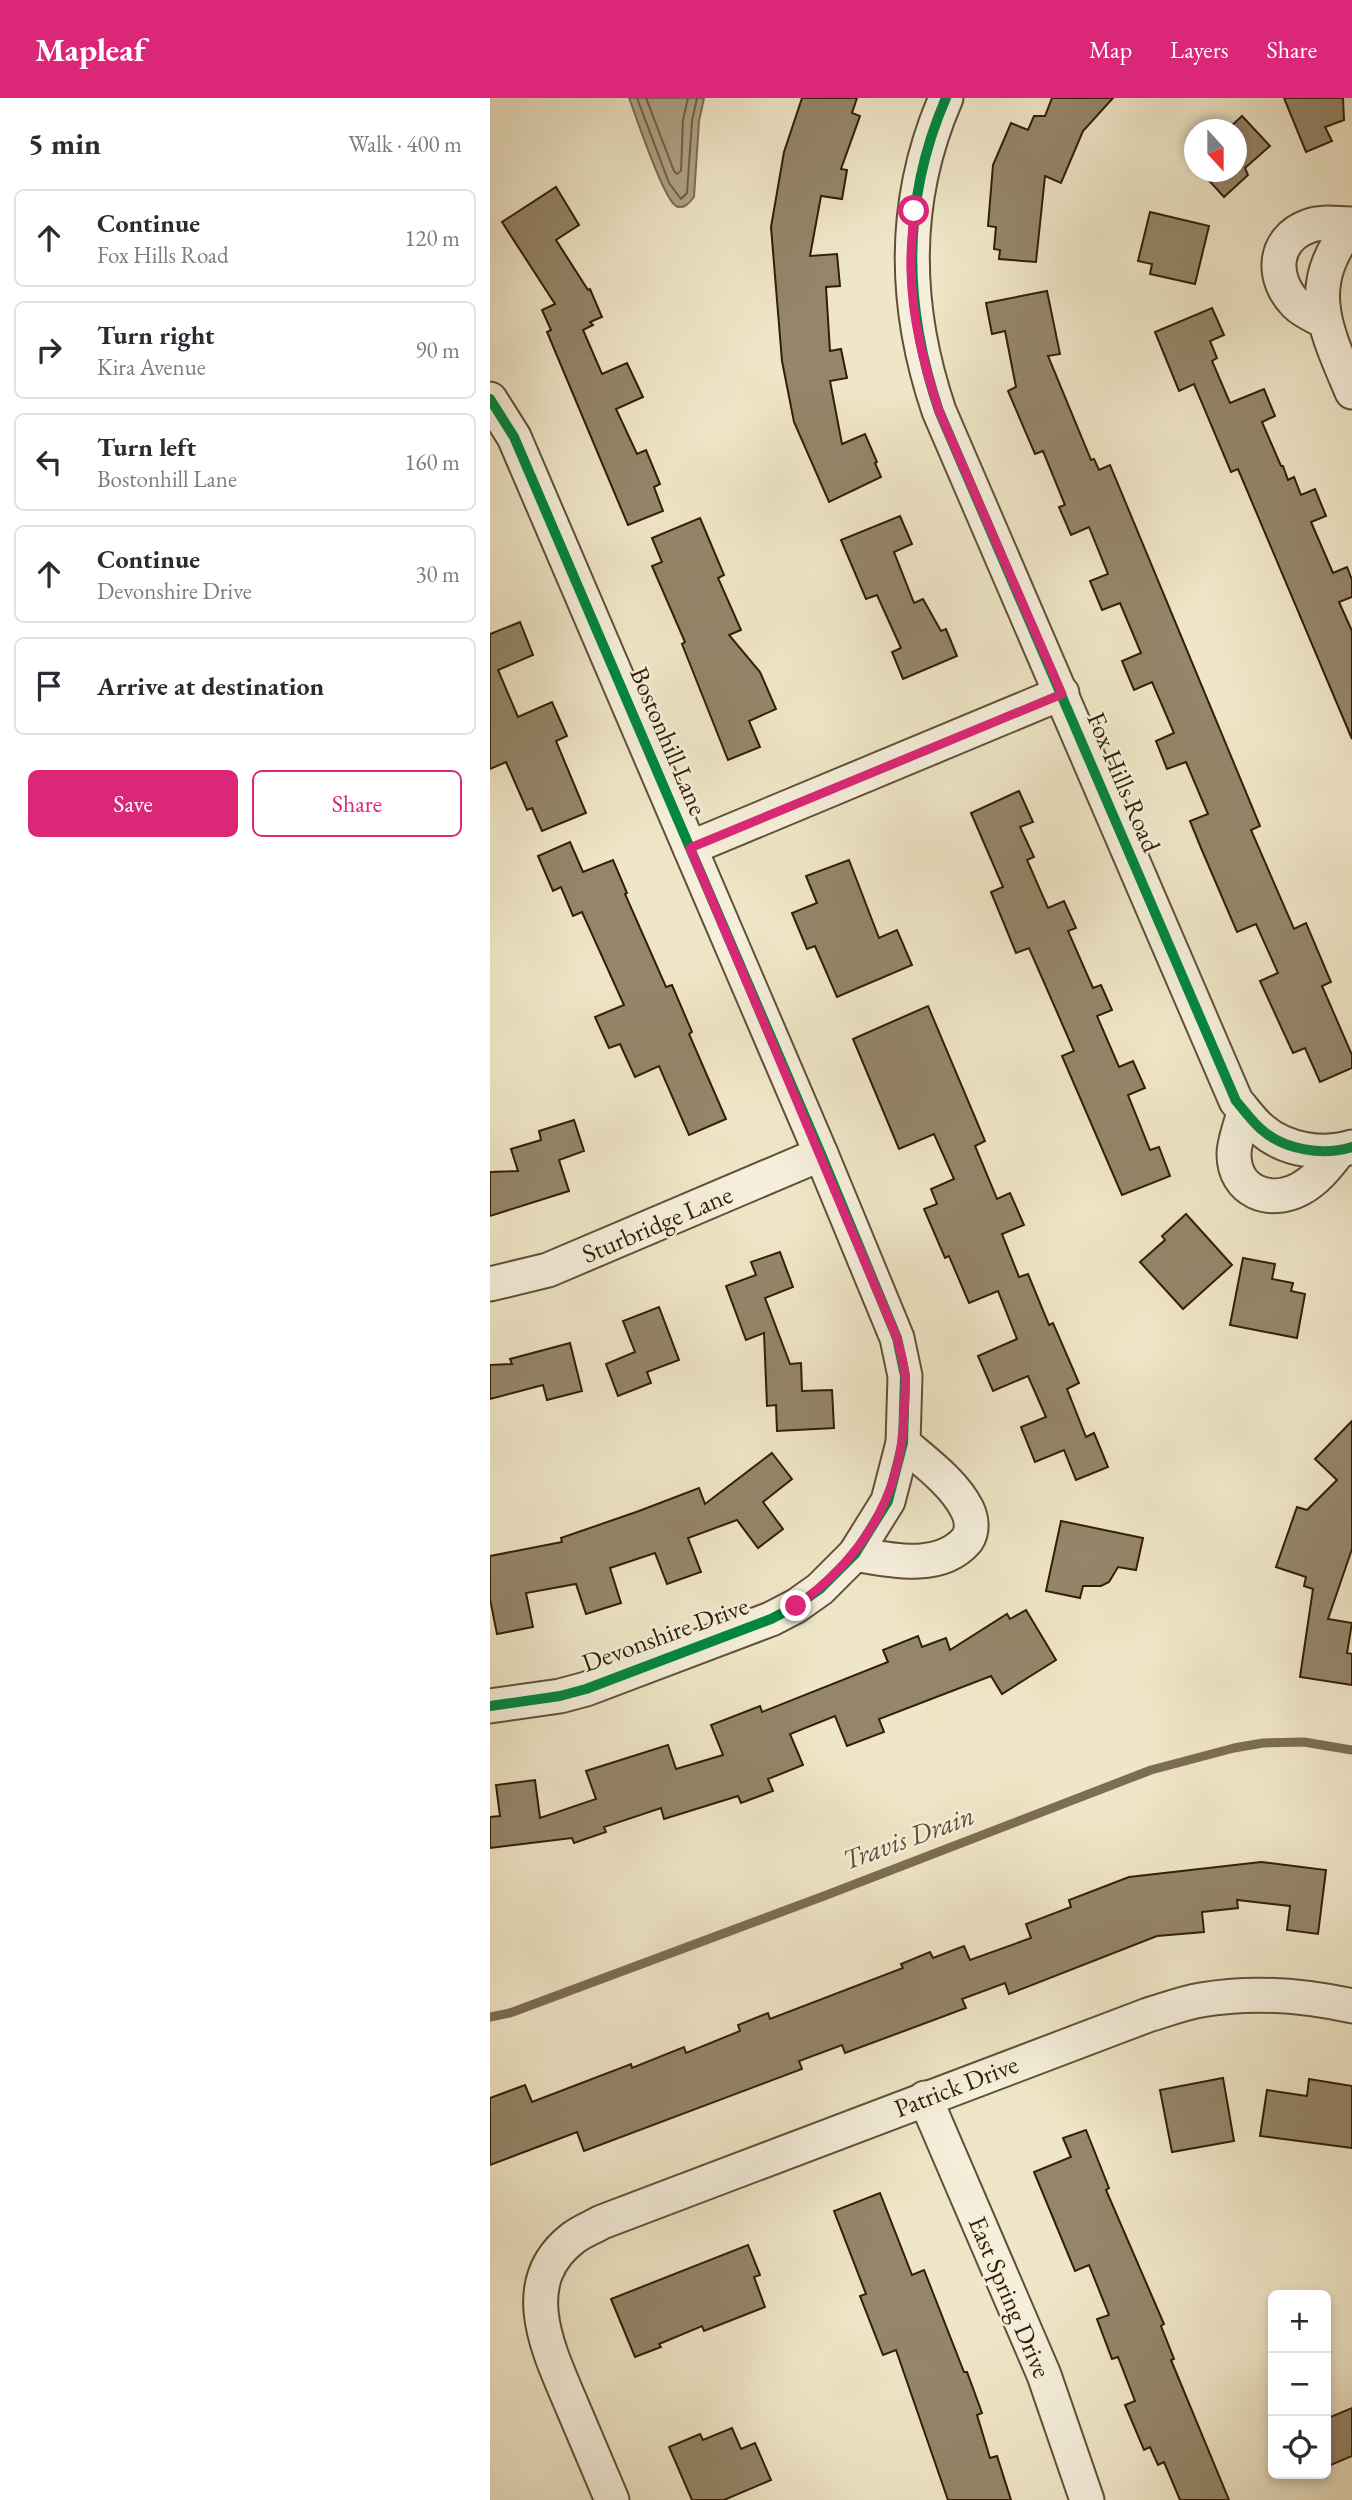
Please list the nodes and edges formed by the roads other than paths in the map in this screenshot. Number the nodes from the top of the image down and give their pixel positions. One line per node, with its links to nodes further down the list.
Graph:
1 (946, 98): 6 (street, Fox Hills Road)
2 (1352, 224): 3 (street); 3 (street)
3 (1324, 321): 4 (street)
4 (1352, 392)
5 (490, 399): 7 (street, Bostonhill Lane)
6 (1062, 694): 7 (street); 8 (street, Fox Hills Road)
7 (690, 848): 10 (street, Bostonhill Lane)
8 (1244, 1112): 9 (street, Fox Hills Road); 9 (street)
9 (1346, 1149)
10 (821, 1154): 11 (street, Sturbridge Lane); 12 (street, Bostonhill Lane)
11 (490, 1284)
12 (904, 1443): 13 (street, Bostonhill Lane); 14 (street)
13 (887, 1501): 14 (street, Devonshire Drive)
14 (855, 1554): 15 (street, Devonshire Drive)
15 (490, 1706)
16 (1352, 2006): 17 (street, Patrick Drive)
17 (925, 2098): 18 (street, Patrick Drive); 19 (street, East Spring Drive)
18 (612, 2500)
19 (1087, 2500)

